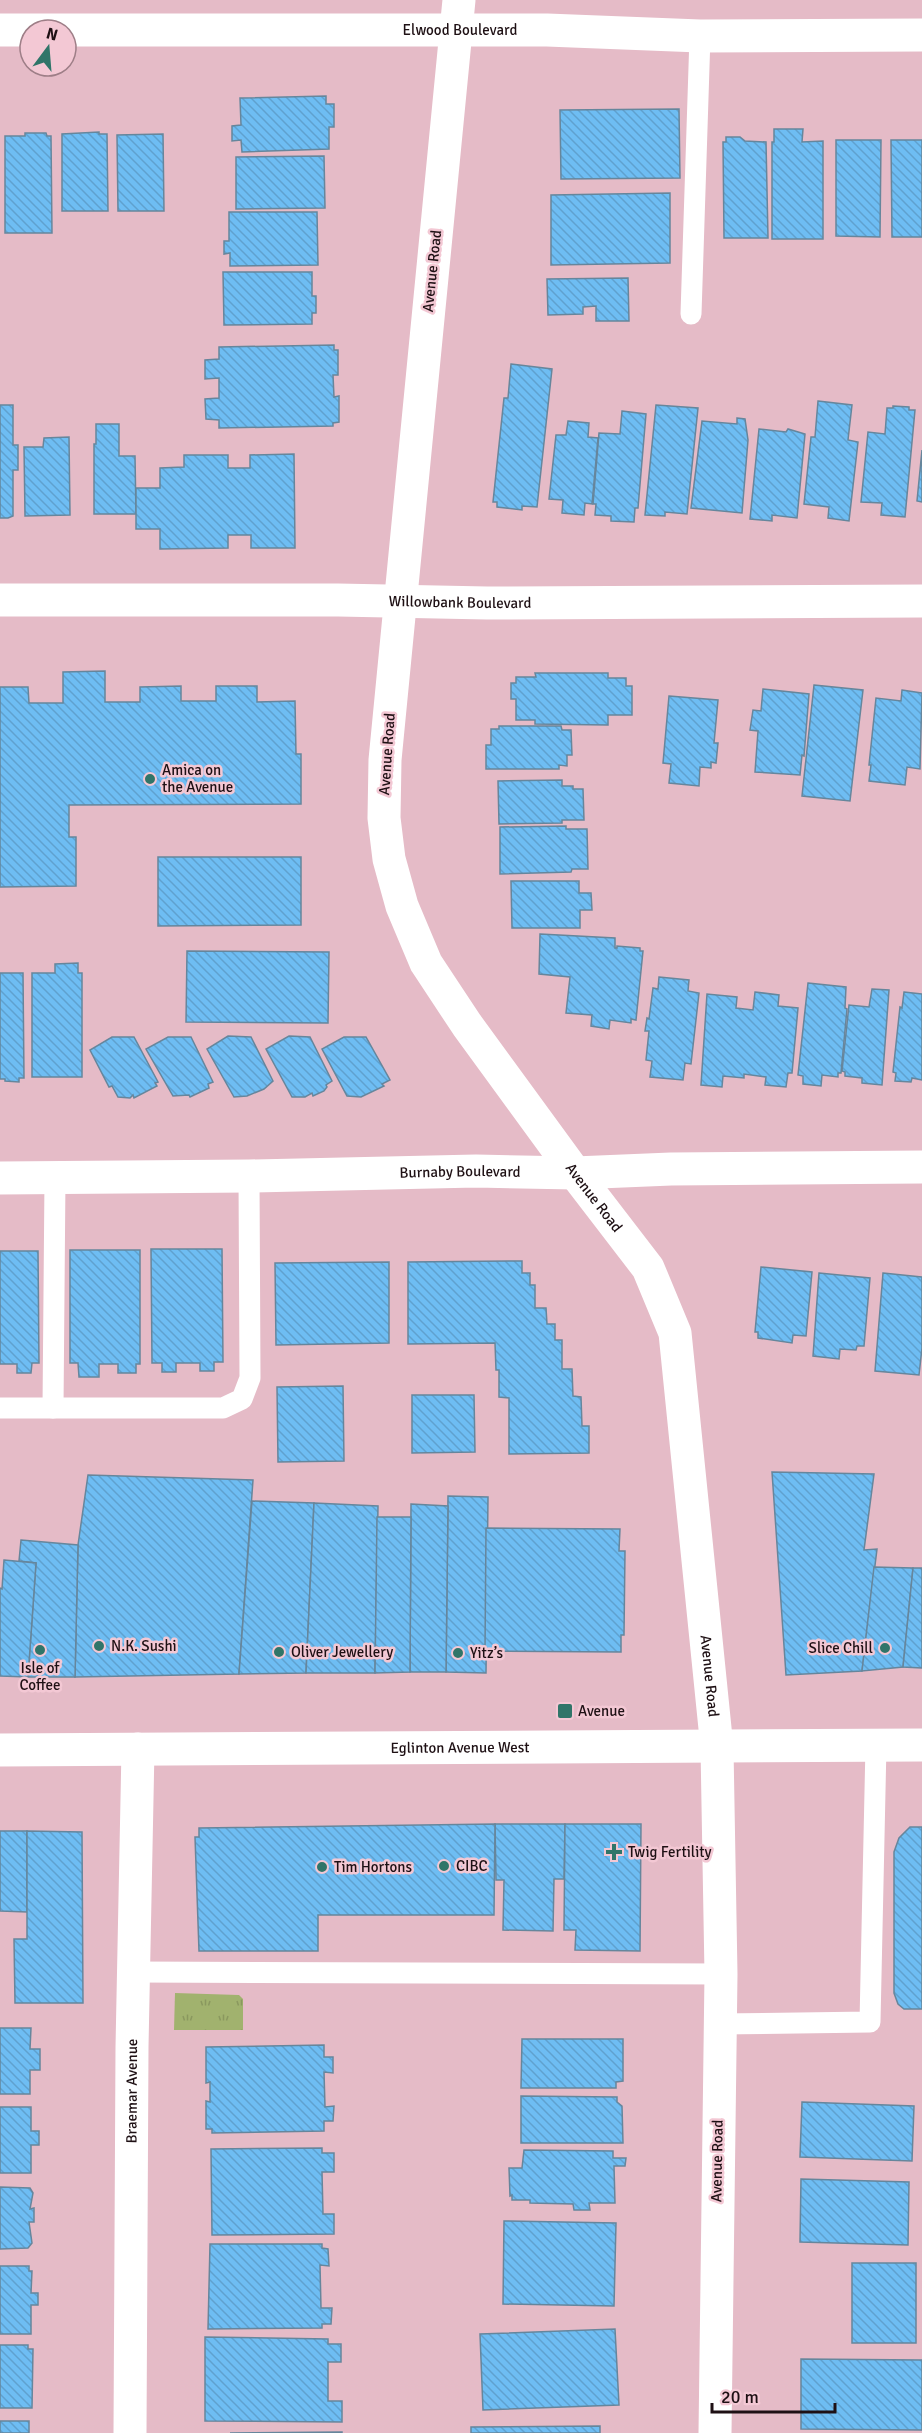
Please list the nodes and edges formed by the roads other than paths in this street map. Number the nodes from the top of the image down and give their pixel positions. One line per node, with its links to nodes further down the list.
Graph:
1 (457, 15): 2 (street, Elwood Boulevard); 4 (street, Elwood Boulevard); 7 (street, Avenue Road)
2 (0, 30)
3 (922, 35): 4 (street, Elwood Boulevard)
4 (700, 36): 5 (lane)
5 (691, 314)
6 (0, 600): 7 (street, Willowbank Boulevard)
7 (400, 601): 8 (street, Willowbank Boulevard); 10 (street, Avenue Road)
8 (922, 601)
9 (922, 1167): 10 (street, Burnaby Boulevard)
10 (575, 1173): 11 (street, Burnaby Boulevard); 18 (street, Avenue Road)
11 (249, 1176): 13 (street, Burnaby Boulevard); 15 (lane)
12 (0, 1178): 13 (street, Burnaby Boulevard)
13 (55, 1178): 15 (lane)
14 (0, 1408): 15 (lane)
15 (53, 1408)
16 (876, 1745): 17 (street, Eglinton Avenue West); 18 (street, Eglinton Avenue West); 23 (lane)
17 (922, 1745)
18 (717, 1748): 19 (street, Eglinton Avenue West); 22 (street, Avenue Road)
19 (138, 1749): 20 (street, Eglinton Avenue West); 21 (street, Braemar Avenue)
20 (0, 1750)
21 (134, 1972): 22 (lane); 24 (street, Braemar Avenue)
22 (721, 1974): 23 (street, Avenue Road)
23 (719, 2024): 25 (street, Avenue Road)
24 (130, 2433)
25 (715, 2433)

